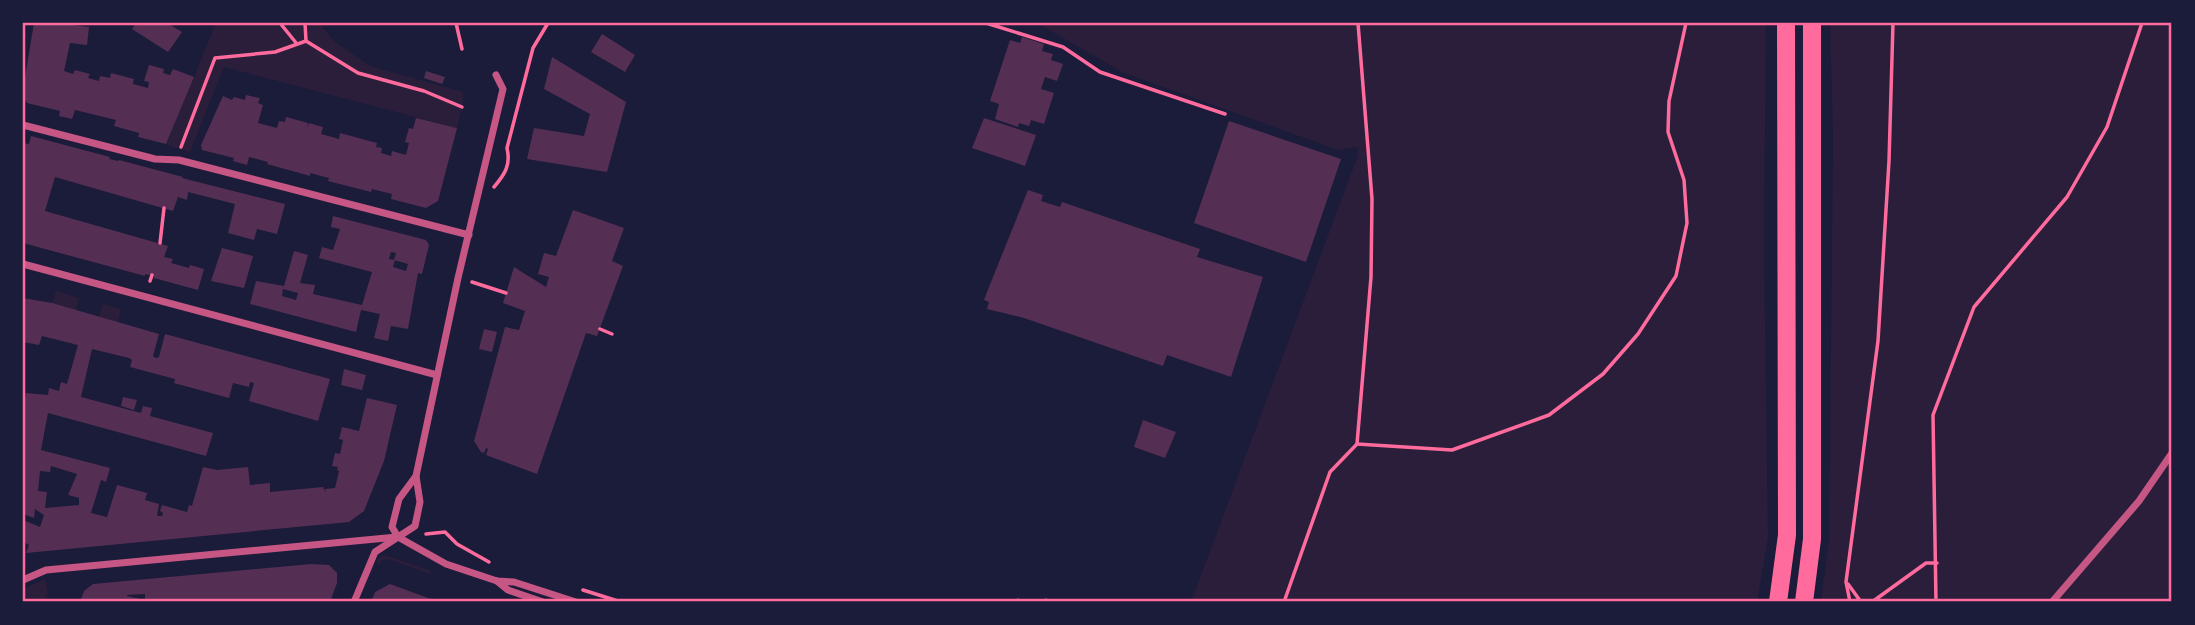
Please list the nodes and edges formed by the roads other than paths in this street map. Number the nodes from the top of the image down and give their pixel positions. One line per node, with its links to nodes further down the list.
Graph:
1 (1786, 23): 16 (main road)
2 (1812, 23): 17 (main road)
3 (496, 75): 5 (street)
4 (23, 125): 5 (street)
5 (469, 235): 7 (street)
6 (23, 264): 7 (street)
7 (437, 375): 9 (street)
8 (2172, 453): 18 (street)
9 (416, 476): 10 (street); 10 (street)
10 (397, 537): 11 (street); 12 (street); 13 (street)
11 (23, 580)
12 (497, 581): 14 (street); 15 (street)
13 (354, 602)
14 (543, 602)
15 (576, 602)
16 (1778, 602)
17 (1804, 602)
18 (2052, 602)

